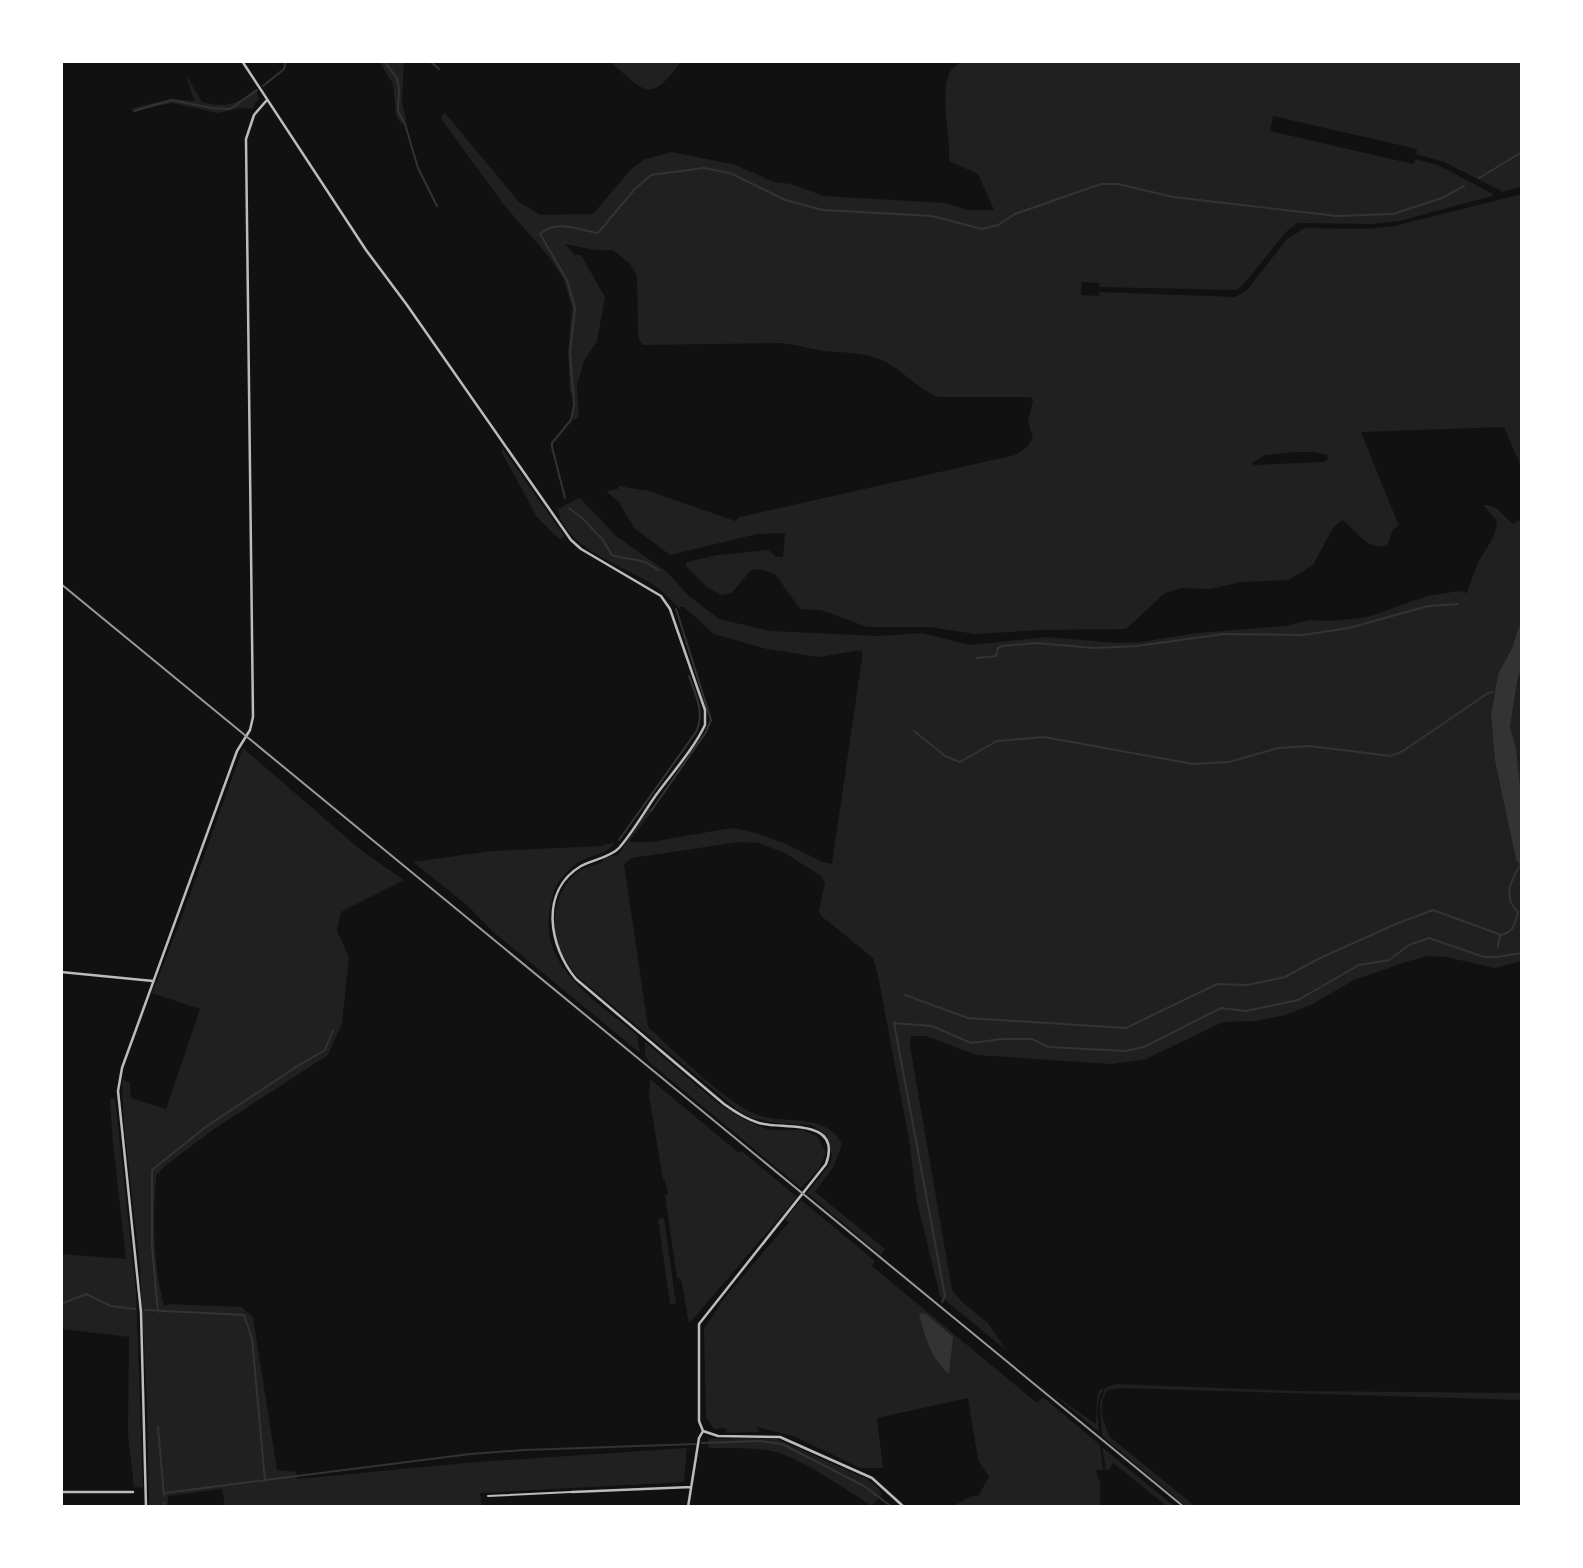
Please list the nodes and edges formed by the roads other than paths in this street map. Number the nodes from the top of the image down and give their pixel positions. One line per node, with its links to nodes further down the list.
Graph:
1 (242, 61): 2 (street)
2 (268, 99): 4 (street); 5 (street)
3 (61, 972): 4 (street)
4 (153, 981): 11 (street)
5 (703, 1431): 6 (street); 13 (street)
6 (691, 1487): 9 (street); 12 (street)
7 (61, 1492): 8 (street)
8 (133, 1492)
9 (572, 1492): 10 (lane)
10 (488, 1496)
11 (146, 1507)
12 (688, 1507)
13 (904, 1507)

